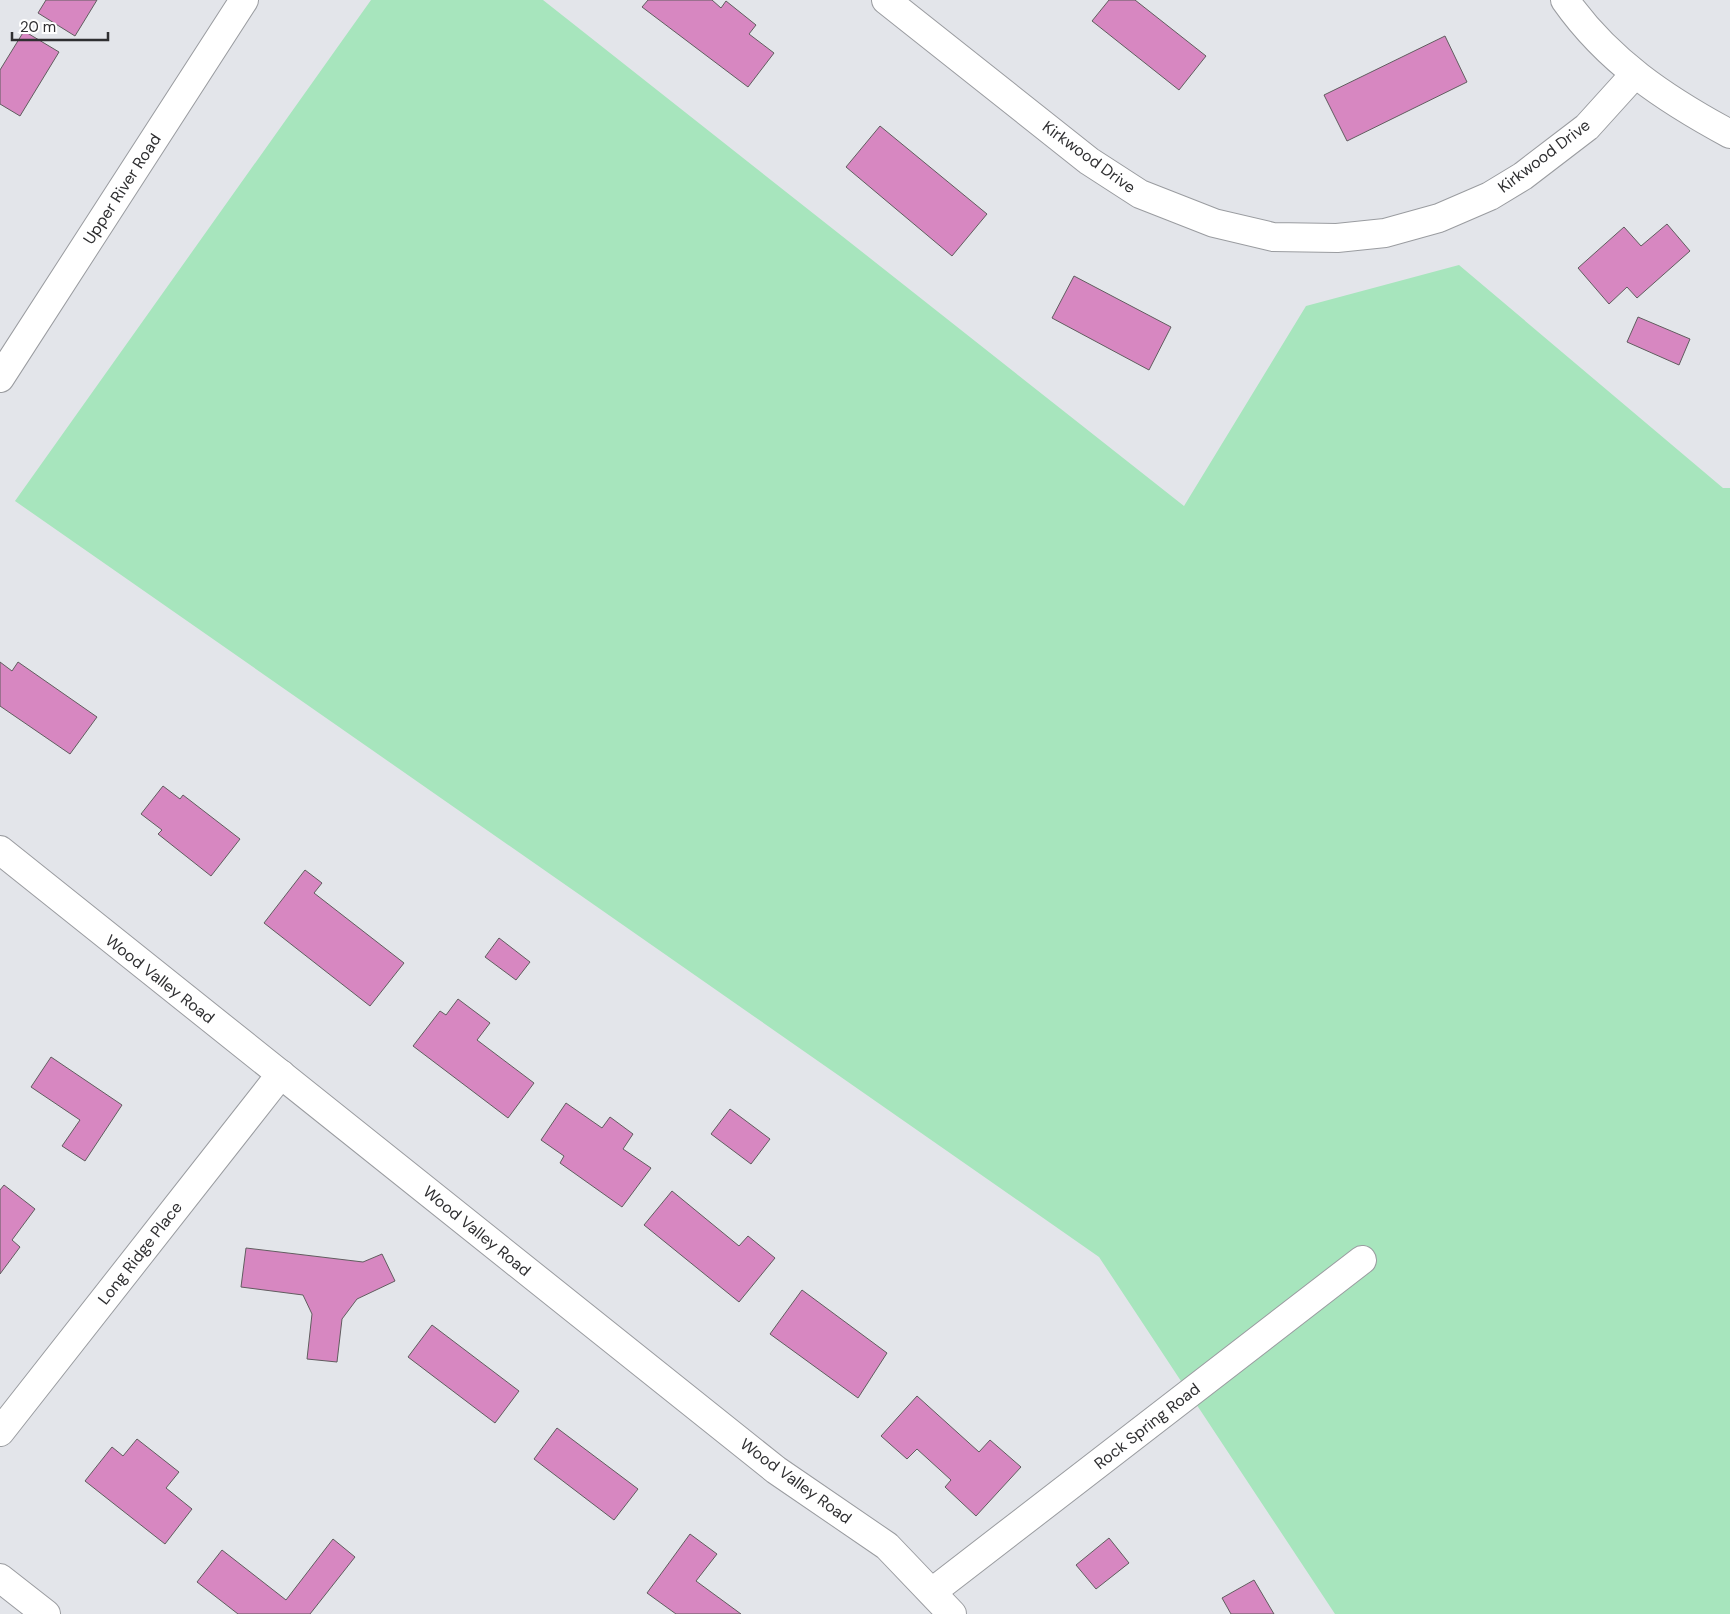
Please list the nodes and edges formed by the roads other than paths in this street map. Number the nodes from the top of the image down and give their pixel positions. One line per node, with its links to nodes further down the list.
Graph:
1 (244, 0): 6 (street, Upper River Road)
2 (886, 0): 4 (street, Kirkwood Drive)
3 (1565, 0): 4 (street)
4 (1634, 75): 5 (street)
5 (1730, 134)
6 (0, 378)
7 (0, 850): 8 (street, Wood Valley Road)
8 (281, 1074): 10 (street, Long Ridge Place); 12 (street, Wood Valley Road)
9 (1362, 1260): 12 (street, Rock Spring Road)
10 (0, 1432)
11 (0, 1578): 13 (street)
12 (932, 1592): 14 (street, Wood Valley Road)
13 (46, 1614)
14 (952, 1614)

